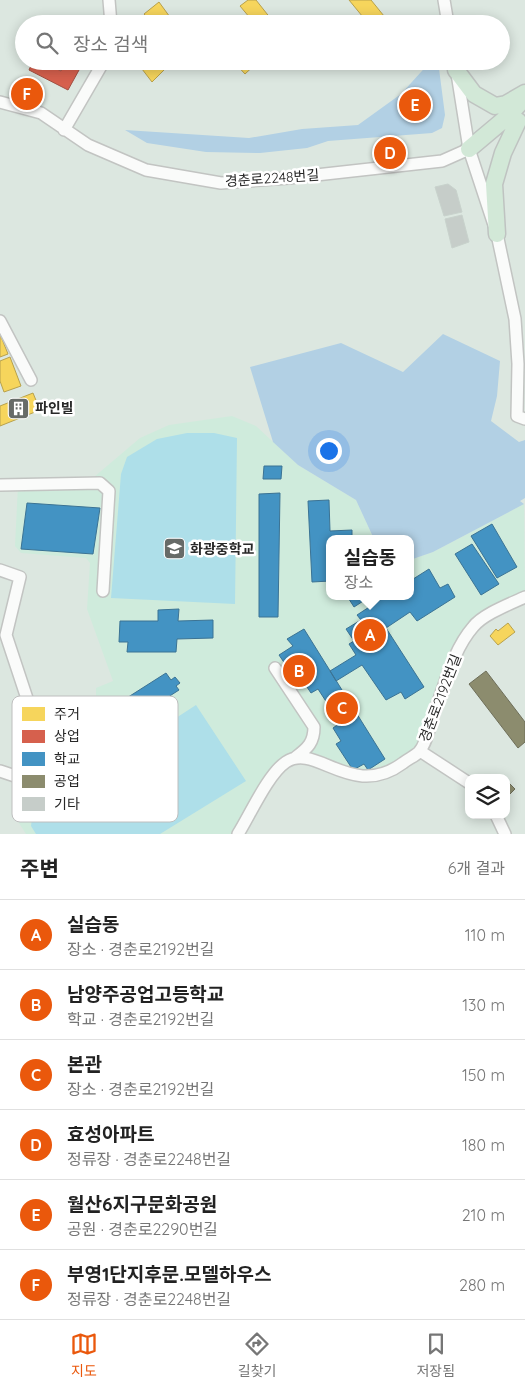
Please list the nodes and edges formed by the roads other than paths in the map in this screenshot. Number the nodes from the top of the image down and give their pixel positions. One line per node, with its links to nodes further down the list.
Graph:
1 (109, 0): 3 (street)
2 (444, 0): 4 (street)
3 (110, 15)
4 (446, 15)
5 (99, 70): 12 (street)
6 (456, 70): 13 (street)
7 (458, 70): 8 (highway)
8 (525, 93)
9 (525, 98): 13 (highway)
10 (0, 102): 12 (street, 경춘로2248번길)
11 (521, 117): 13 (highway); 14 (highway)
12 (64, 130): 13 (street, 경춘로2248번길)
13 (469, 149): 14 (street)
14 (497, 234): 16 (street)
15 (0, 321): 18 (street)
16 (517, 350): 17 (street); 19 (street)
17 (525, 374)
18 (31, 380)
19 (525, 419)
20 (0, 485): 22 (street)
21 (0, 570): 25 (street)
22 (103, 591)
23 (525, 596): 26 (street, 경춘로2192번길)
24 (275, 668): 27 (street)
25 (26, 696)
26 (420, 751): 27 (street, 경춘로2192번길); 30 (street)
27 (296, 757): 32 (street)
28 (0, 771): 29 (street)
29 (12, 775)
30 (465, 780)
31 (498, 819): 33 (street)
32 (238, 834)
33 (505, 834)

